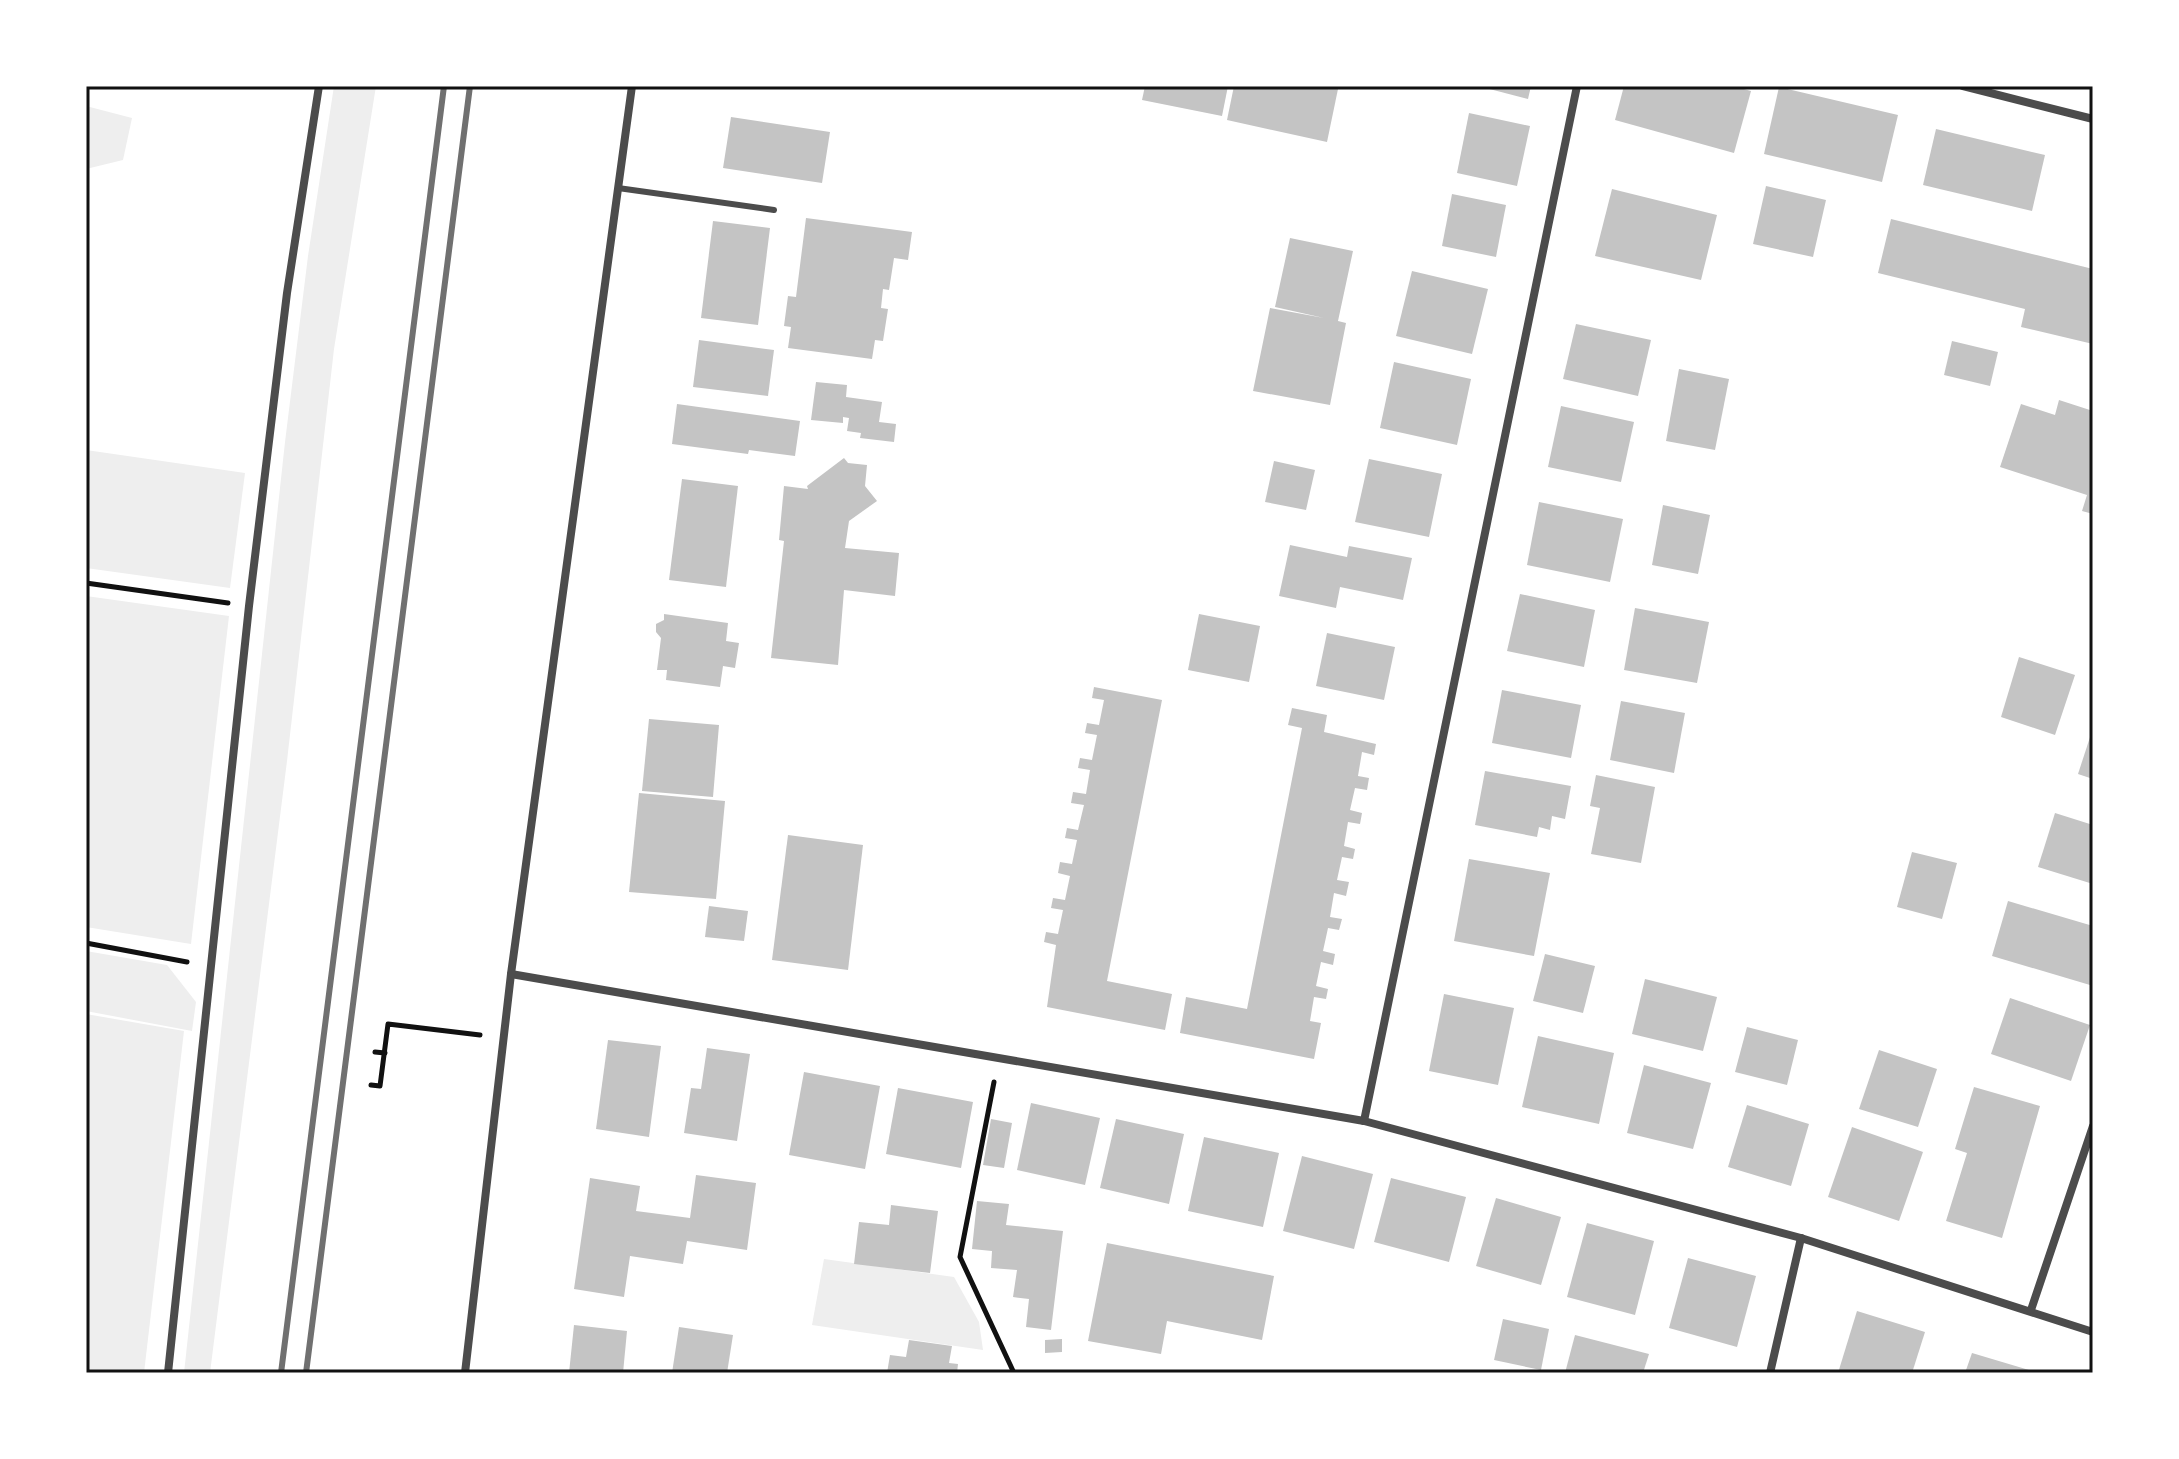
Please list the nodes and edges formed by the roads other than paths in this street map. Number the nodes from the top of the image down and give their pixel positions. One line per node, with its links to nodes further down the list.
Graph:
1 (319, 86): 14 (street)
2 (632, 86): 6 (street)
3 (1577, 86): 9 (street)
4 (1963, 86): 5 (street)
5 (2093, 119)
6 (618, 188): 7 (lane); 8 (street)
7 (774, 210)
8 (511, 974): 9 (street); 15 (street)
9 (1364, 1121): 11 (street)
10 (2093, 1126): 12 (street)
11 (1801, 1238): 12 (street); 16 (street)
12 (2031, 1310): 13 (street)
13 (2093, 1332)
14 (168, 1373)
15 (465, 1373)
16 (1770, 1373)

